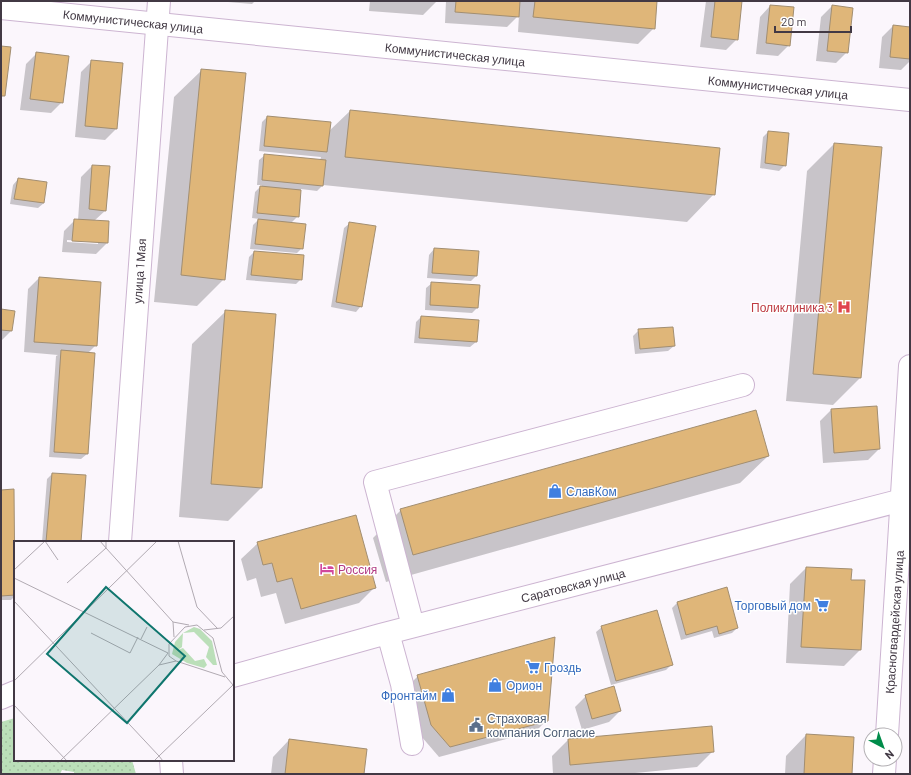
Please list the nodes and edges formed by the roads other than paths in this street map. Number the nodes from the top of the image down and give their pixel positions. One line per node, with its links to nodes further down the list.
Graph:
1 (159, 1): 3 (street, улица 1 Мая)
2 (1, 8): 3 (street, Коммунистическая улица)
3 (157, 24): 4 (street, Коммунистическая улица); 8 (street, улица 1 Мая)
4 (910, 100)
5 (910, 366): 7 (street, Красногвардейская улица)
6 (743, 385): 9 (street)
7 (906, 499): 9 (street, Саратовская улица); 14 (street, Красногвардейская улица)
8 (120, 541)
9 (413, 626): 10 (street, Саратовская улица)
10 (388, 633): 11 (street, Саратовская улица); 15 (street)
11 (234, 676)
12 (14, 692): 13 (street)
13 (1, 698)
14 (888, 727)
15 (412, 744)
16 (171, 761): 17 (street)
17 (172, 774)

